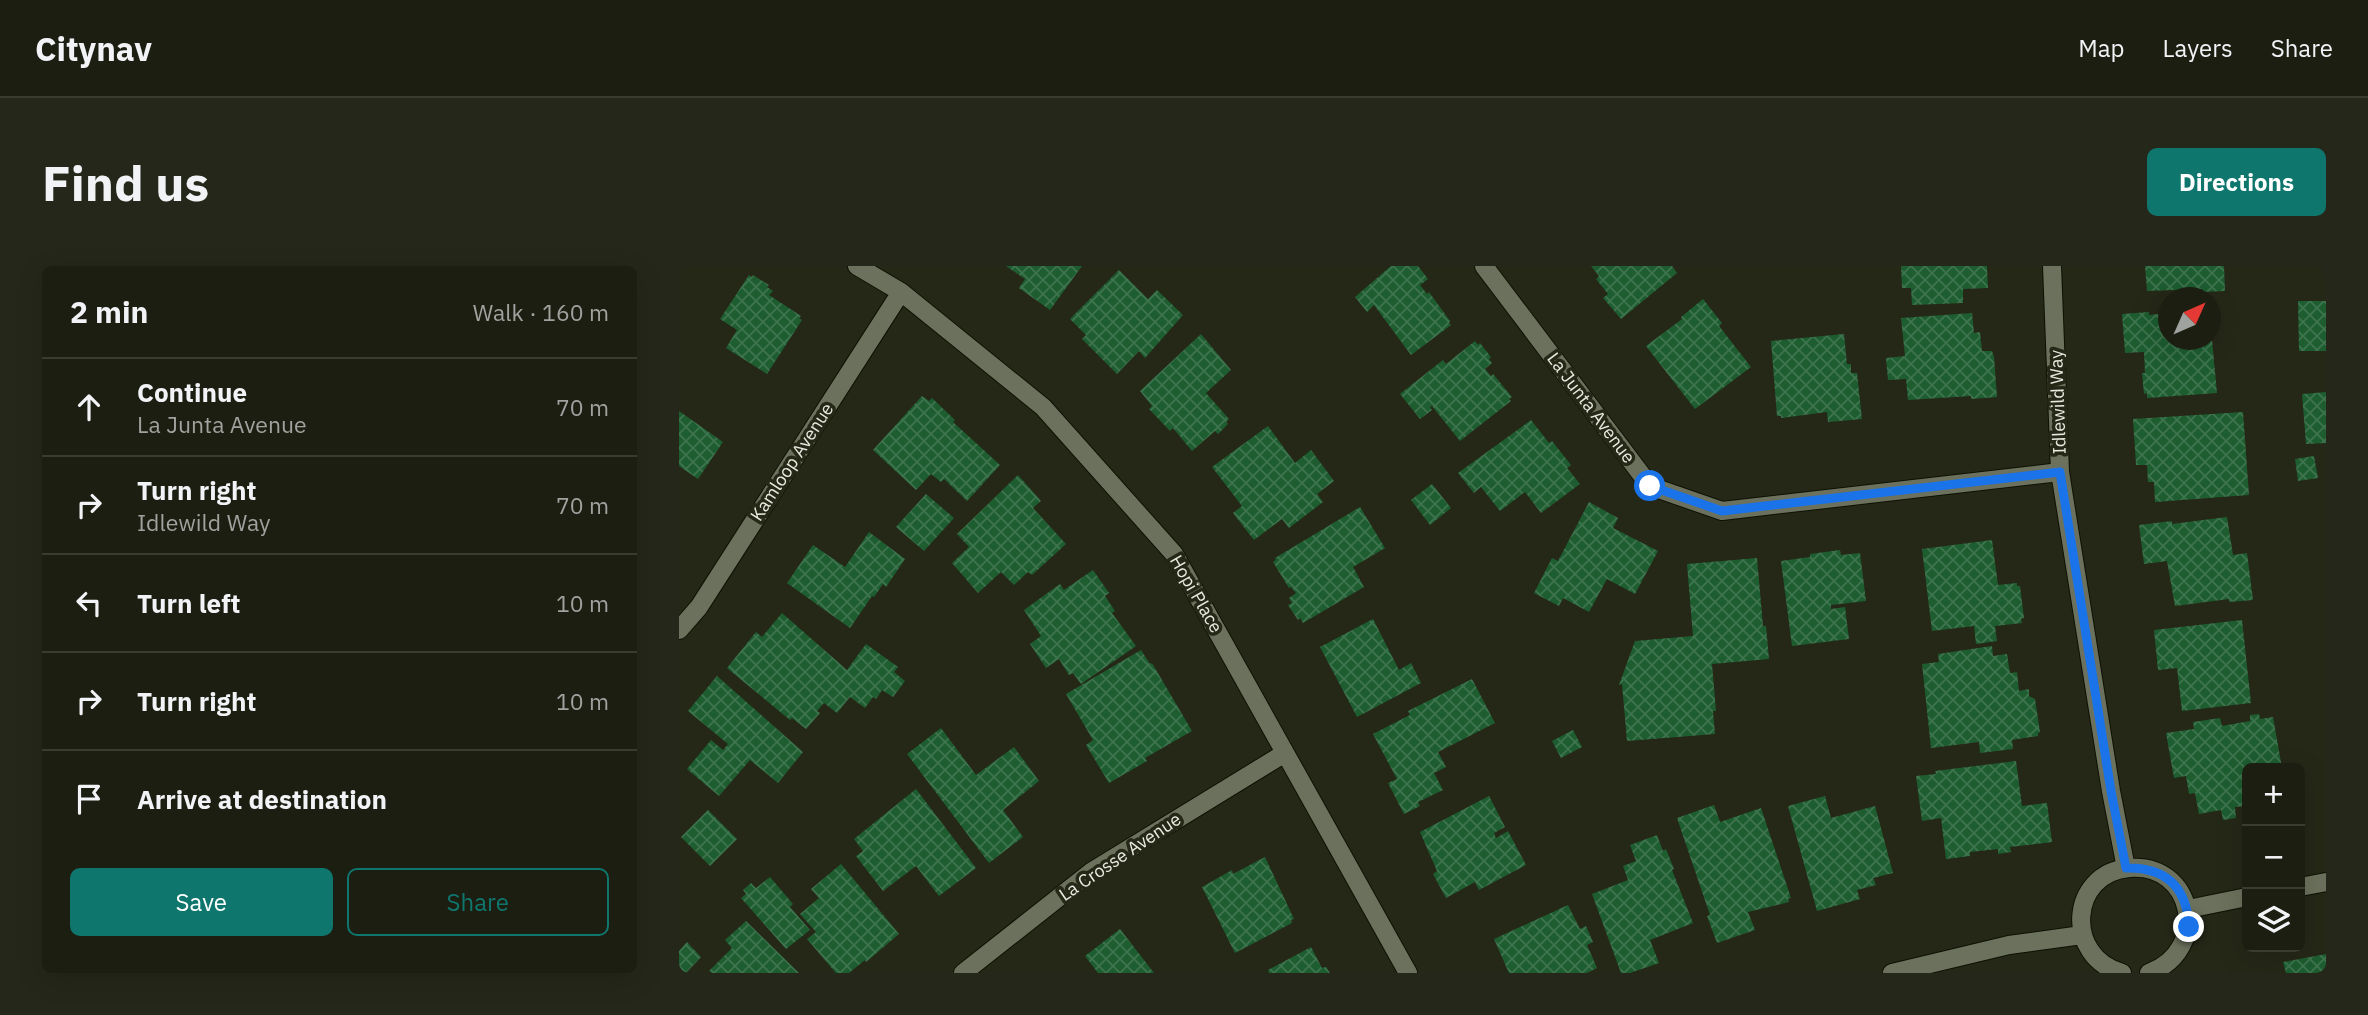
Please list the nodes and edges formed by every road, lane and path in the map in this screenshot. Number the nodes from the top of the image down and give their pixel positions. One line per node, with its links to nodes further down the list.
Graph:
1 (857, 266): 4 (street, Hopi Place)
2 (1483, 266): 5 (street, La Junta Avenue)
3 (2052, 266): 5 (street, Idlewild Way)
4 (901, 292): 6 (street, Kamloop Avenue); 7 (street, Hopi Place)
5 (2060, 472): 8 (street, Idlewild Way)
6 (679, 630)
7 (1286, 753): 14 (street, La Crosse Avenue); 15 (street, Hopi Place)
8 (2126, 868): 12 (street); 13 (street)
9 (2326, 882): 10 (street)
10 (2305, 886)
11 (2242, 898): 12 (street)
12 (2188, 909): 18 (street)
13 (2082, 935): 16 (street); 17 (street)
14 (963, 973)
15 (1408, 973)
16 (1892, 973)
17 (2122, 973)
18 (2149, 973)

